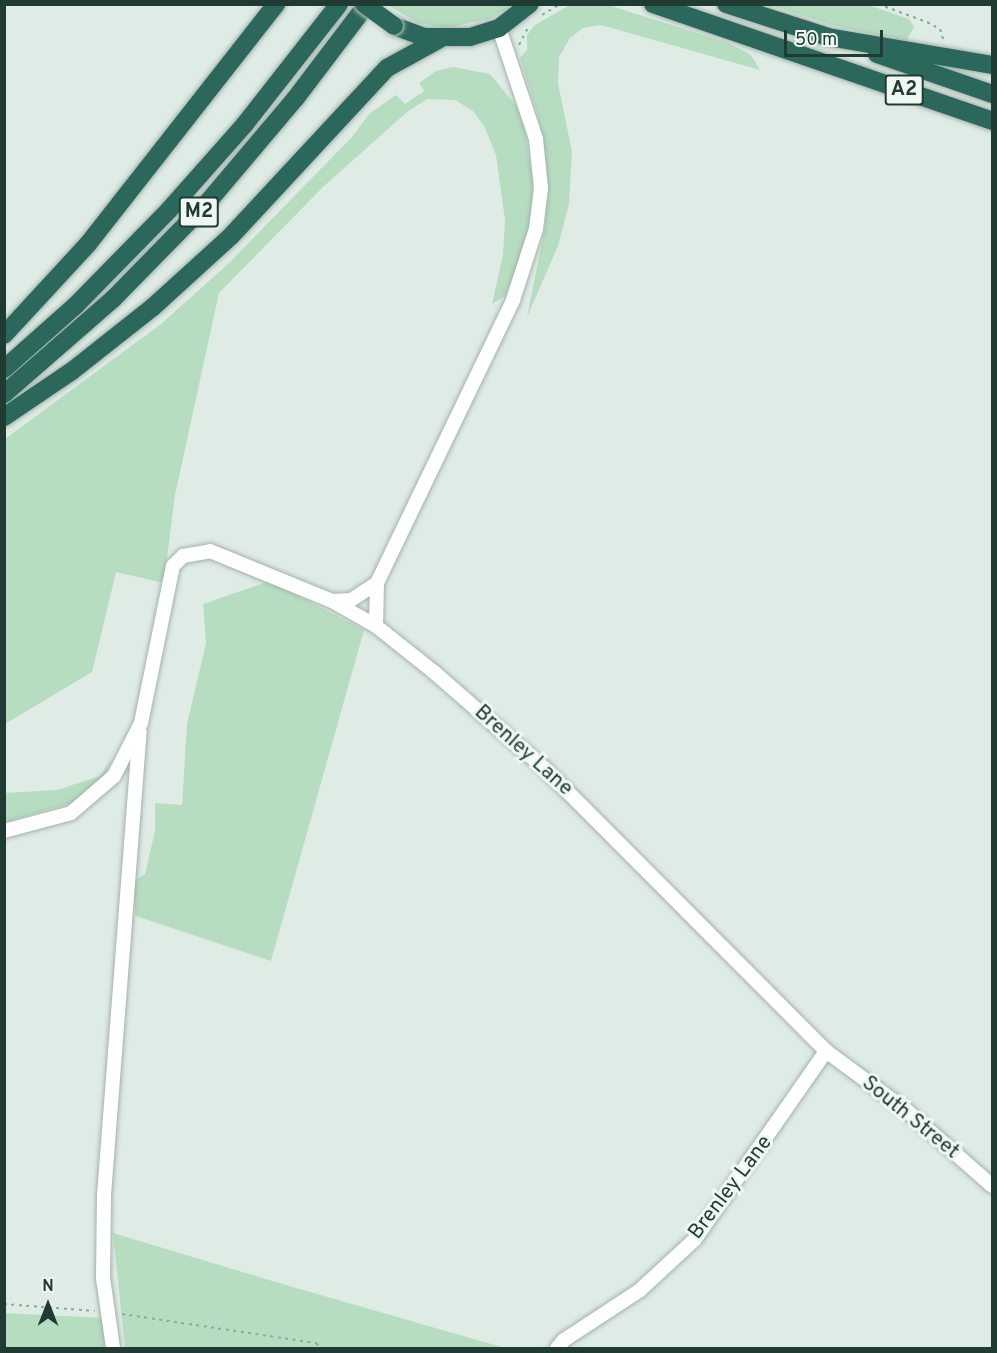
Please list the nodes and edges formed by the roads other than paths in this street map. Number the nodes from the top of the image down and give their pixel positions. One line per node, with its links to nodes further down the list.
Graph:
1 (276, 4): 13 (highway)
2 (339, 4): 14 (highway, M2)
3 (365, 4): 9 (highway, bridge); 15 (highway, M2)
4 (530, 4): 7 (highway)
5 (653, 4): 12 (highway, A2)
6 (726, 4): 8 (highway, A2)
7 (499, 28): 9 (highway); 17 (street)
8 (828, 37): 10 (highway); 11 (highway, A2)
9 (440, 39): 16 (highway, M2)
10 (993, 65)
11 (993, 94)
12 (993, 121)
13 (4, 335)
14 (4, 369)
15 (4, 393)
16 (4, 417)
17 (377, 583): 18 (street); 19 (street)
18 (332, 602): 19 (street, Brenley Lane); 20 (street, Brenley Lane)
19 (376, 626): 22 (street, Brenley Lane)
20 (141, 723): 21 (street); 24 (street)
21 (4, 831)
22 (826, 1052): 23 (street, South Street); 25 (street, Brenley Lane)
23 (993, 1186)
24 (113, 1348)
25 (557, 1348)

